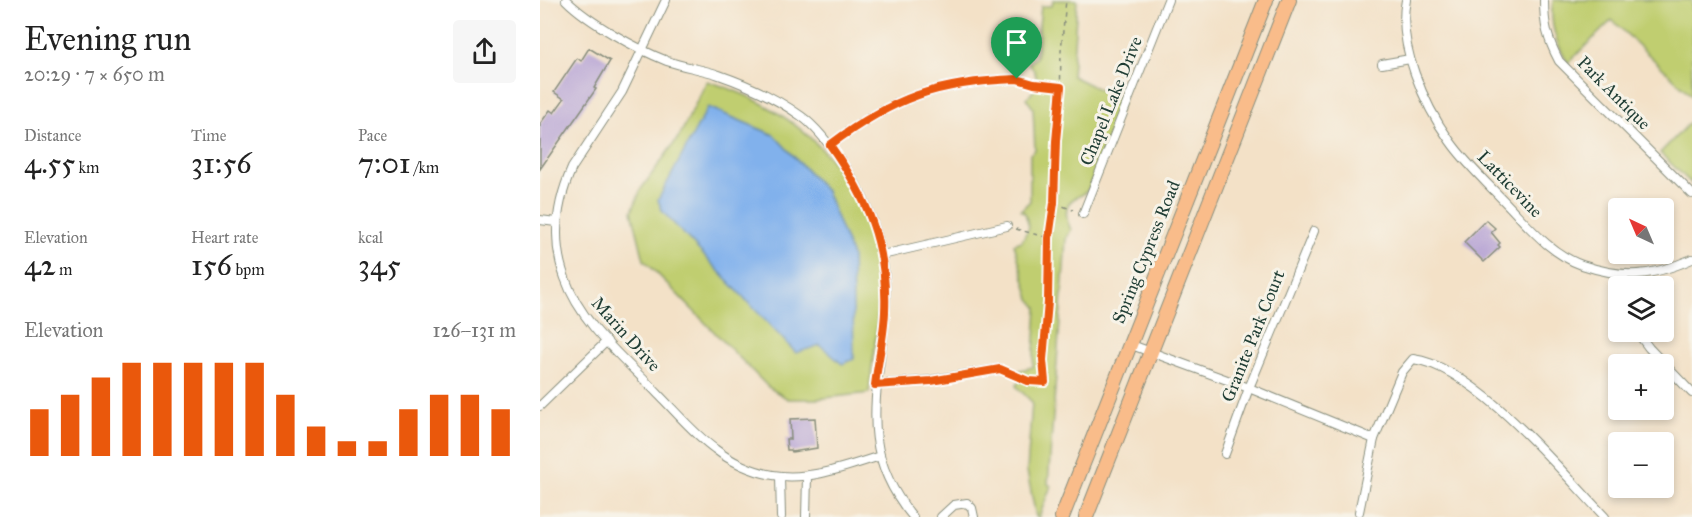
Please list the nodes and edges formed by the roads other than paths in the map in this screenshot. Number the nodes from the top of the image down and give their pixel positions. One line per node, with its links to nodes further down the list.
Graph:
1 (566, 0): 8 (street)
2 (666, 0): 8 (street, Marin Drive)
3 (1168, 0): 16 (street, Chapel Lake Drive)
4 (1266, 0): 12 (main road, Spring Cypress Road)
5 (1289, 0): 13 (main road)
6 (1406, 0): 9 (street, Latticevine)
7 (1544, 0): 15 (street, Park Antique)
8 (643, 49): 14 (street); 18 (street, Marin Drive)
9 (1410, 59): 10 (street); 23 (street, Latticevine)
10 (1382, 64)
11 (1017, 79): 14 (street)
12 (1219, 116): 13 (main road); 26 (main road, Spring Cypress Road)
13 (1240, 123): 27 (main road)
14 (830, 145): 21 (street)
15 (1692, 194)
16 (1083, 214)
17 (540, 220): 18 (street)
18 (556, 222): 24 (street, Marin Drive)
19 (1007, 226): 21 (street)
20 (1314, 231): 30 (street, Granite Park Court)
21 (882, 255): 29 (street)
22 (1692, 259): 23 (street, Latticevine)
23 (1624, 276)
24 (607, 341): 32 (street); 36 (street, Marin Drive)
25 (1644, 342): 31 (street)
26 (1129, 344): 27 (street); 44 (main road, Spring Cypress Road)
27 (1151, 352): 30 (street); 45 (main road)
28 (1000, 369): 29 (street)
29 (875, 385): 35 (street)
30 (1248, 388): 33 (street); 34 (street, Granite Park Court)
31 (1692, 393)
32 (540, 406)
33 (1374, 439): 38 (street); 46 (street)
34 (1225, 454)
35 (879, 456): 37 (street, Marin Drive); 41 (street)
36 (780, 476): 37 (street, Marin Drive); 39 (street)
37 (807, 476): 40 (street)
38 (1359, 512)
39 (781, 517)
40 (806, 517)
41 (913, 517)
42 (941, 517): 43 (street)
43 (974, 517)
44 (1062, 517)
45 (1086, 517)
46 (1605, 517)

